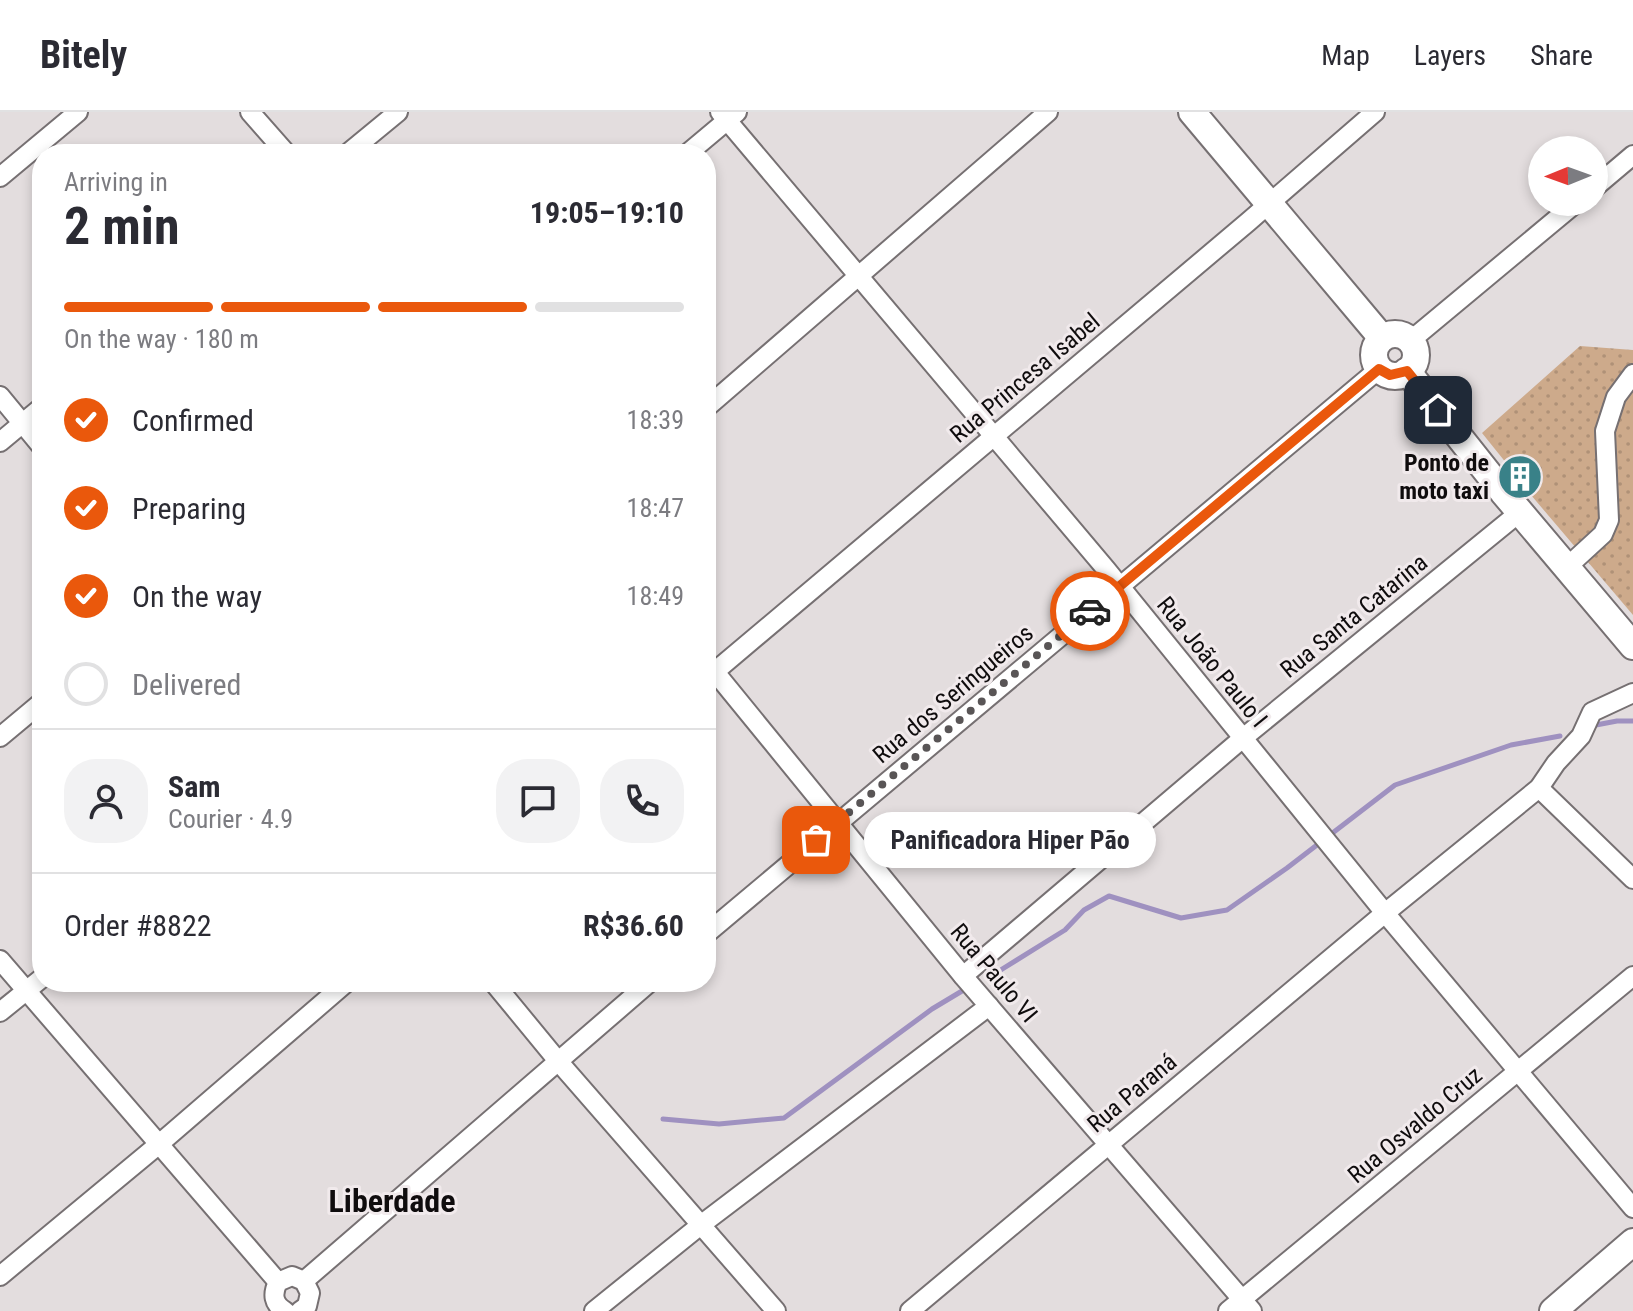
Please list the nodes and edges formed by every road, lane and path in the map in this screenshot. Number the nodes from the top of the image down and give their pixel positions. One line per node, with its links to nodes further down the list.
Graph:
1 (78, 112): 8 (street)
2 (250, 112): 9 (street)
3 (398, 112): 10 (street)
4 (1048, 112): 18 (street)
5 (1192, 112): 16 (street)
6 (1375, 112): 16 (street, Rua Princesa Isabel)
7 (728, 115): 11 (street); 18 (street, Rua João Paulo I)
8 (40, 144)
9 (278, 144)
10 (359, 144)
11 (698, 144)
12 (32, 150): 15 (street)
13 (1633, 155): 14 (street)
14 (1608, 176)
15 (0, 177)
16 (1268, 204): 19 (street); 29 (street, Rua Princesa Isabel)
17 (1560, 216): 20 (street)
18 (858, 276): 25 (street); 29 (street, Rua João Paulo I)
19 (1382, 338): 20 (street); 21 (street)
20 (1410, 341): 22 (street)
21 (1379, 369): 22 (street); 33 (street, Rua dos Seringueiros)
22 (1407, 371): 31 (street)
23 (1633, 374): 32 (street)
24 (0, 396): 27 (street)
25 (716, 399)
26 (32, 415): 27 (street)
27 (22, 423): 28 (street); 30 (street)
28 (32, 435)
29 (992, 436): 33 (street, Rua João Paulo I); 35 (street, Rua Princesa Isabel)
30 (0, 442)
31 (1520, 512): 32 (street); 40 (street, Rua Santa Catarina)
32 (1566, 568): 34 (street)
33 (1120, 586): 40 (street, Rua João Paulo I); 42 (street, Rua dos Seringueiros)
34 (1633, 646)
35 (716, 664)
36 (716, 678): 42 (street, Rua Paulo VI)
37 (1633, 693): 41 (street, Rua Paraná)
38 (32, 710): 39 (street)
39 (0, 737)
40 (1243, 738): 44 (street, Rua João Paulo I); 47 (street, Rua Santa Catarina)
41 (1539, 788): 43 (street); 44 (street, Rua Paraná)
42 (837, 822): 45 (street, Rua dos Seringueiros); 47 (street, Rua Paulo VI)
43 (1633, 879)
44 (1385, 913): 57 (street, Rua João Paulo I); 58 (street, Rua Paraná)
45 (716, 925)
46 (0, 960): 50 (street)
47 (963, 976): 54 (street, Rua Paulo VI)
48 (1633, 976): 57 (street, Rua Osvaldo Cruz)
49 (32, 987): 50 (street)
50 (27, 991): 55 (street); 59 (street)
51 (335, 992): 59 (street)
52 (501, 992): 56 (street)
53 (638, 992): 56 (street)
54 (989, 1006): 58 (street, Rua Paulo VI); 61 (street)
55 (0, 1012)
56 (558, 1061): 61 (street); 64 (street)
57 (1517, 1071): 60 (street, Rua João Paulo I); 66 (street, Rua Osvaldo Cruz)
58 (1108, 1144): 66 (street, Rua Paulo VI); 71 (street, Rua Paraná)
59 (158, 1145): 63 (street); 65 (street)
60 (1633, 1208)
61 (702, 1224): 69 (street); 70 (street)
62 (1633, 1242): 72 (street)
63 (0, 1276)
64 (304, 1281): 65 (street); 68 (street)
65 (278, 1282): 67 (street)
66 (1241, 1307)
67 (278, 1309)
68 (301, 1311)
69 (594, 1311)
70 (776, 1311)
71 (910, 1311)
72 (1553, 1311)

